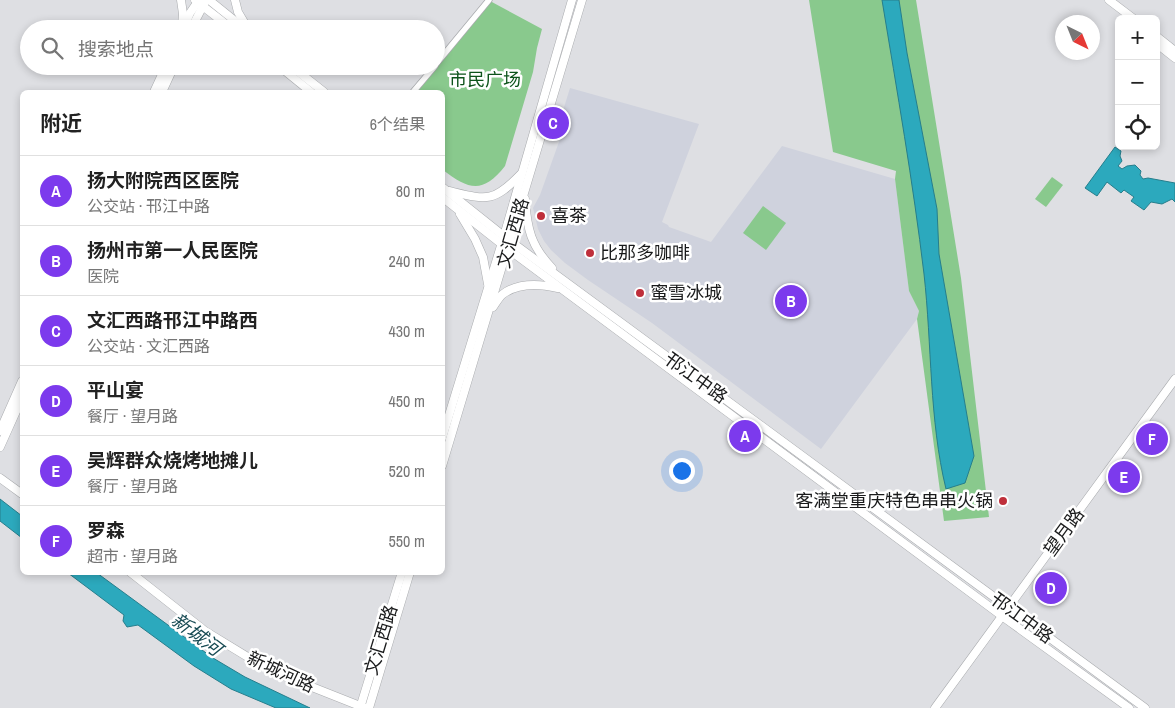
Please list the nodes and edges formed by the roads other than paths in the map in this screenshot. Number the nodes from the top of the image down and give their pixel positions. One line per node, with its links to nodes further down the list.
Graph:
1 (181, 0): 11 (main road)
2 (236, 0): 16 (main road)
3 (489, 0): 20 (street)
4 (572, 0): 32 (main road, 文汇西路)
5 (582, 0): 36 (main road, 文汇西路)
6 (1101, 0): 9 (main road)
7 (1109, 0): 10 (main road)
8 (202, 1): 12 (main road); 13 (main road); 14 (main road); 15 (main road)
9 (1120, 15)
10 (1129, 15)
11 (183, 20)
12 (188, 20)
13 (195, 20)
14 (222, 20)
15 (231, 20)
16 (243, 20)
17 (1160, 39): 19 (main road)
18 (1160, 46): 21 (main road)
19 (1175, 51)
20 (445, 53)
21 (1175, 58)
22 (162, 75): 27 (main road)
23 (170, 75): 28 (main road)
24 (290, 75): 29 (main road)
25 (302, 75): 30 (main road)
26 (427, 75): 31 (street)
27 (155, 90)
28 (163, 90)
29 (309, 90)
30 (321, 90)
31 (415, 90)
32 (522, 173): 33 (main road); 38 (main road, 文汇西路)
33 (445, 192)
34 (445, 193): 37 (main road, 邗江中路)
35 (445, 193): 38 (main road, 邗江中路)
36 (524, 193): 38 (main road, 文汇西路); 39 (main road)
37 (456, 208): 38 (main road, 邗江中路); 40 (main road)
38 (506, 243): 39 (main road, 邗江中路); 40 (main road, 文汇西路); 41 (main road, 文汇西路)
39 (562, 284): 41 (main road); 55 (main road, 邗江中路); 56 (main road, 邗江中路)
40 (489, 287): 46 (main road, 文汇西路)
41 (490, 310): 49 (main road, 文汇西路)
42 (1175, 380): 55 (main road, 望月路)
43 (20, 386): 47 (main road)
44 (1175, 388): 55 (main road, 望月路)
45 (20, 402): 48 (main road)
46 (445, 428)
47 (0, 430)
48 (0, 447)
49 (445, 456)
50 (0, 478): 51 (main road)
51 (20, 493)
52 (134, 575): 57 (main road, 新城河路)
53 (401, 575): 57 (main road, 文汇西路)
54 (409, 575): 57 (main road, 文汇西路)
55 (1010, 610): 56 (main road, 望月路); 61 (main road, 邗江中路)
56 (1004, 618): 58 (main road, 望月路); 59 (main road, 望月路); 60 (main road, 邗江中路)
57 (364, 708)
58 (935, 708)
59 (942, 708)
60 (1129, 708)
61 (1145, 708)

